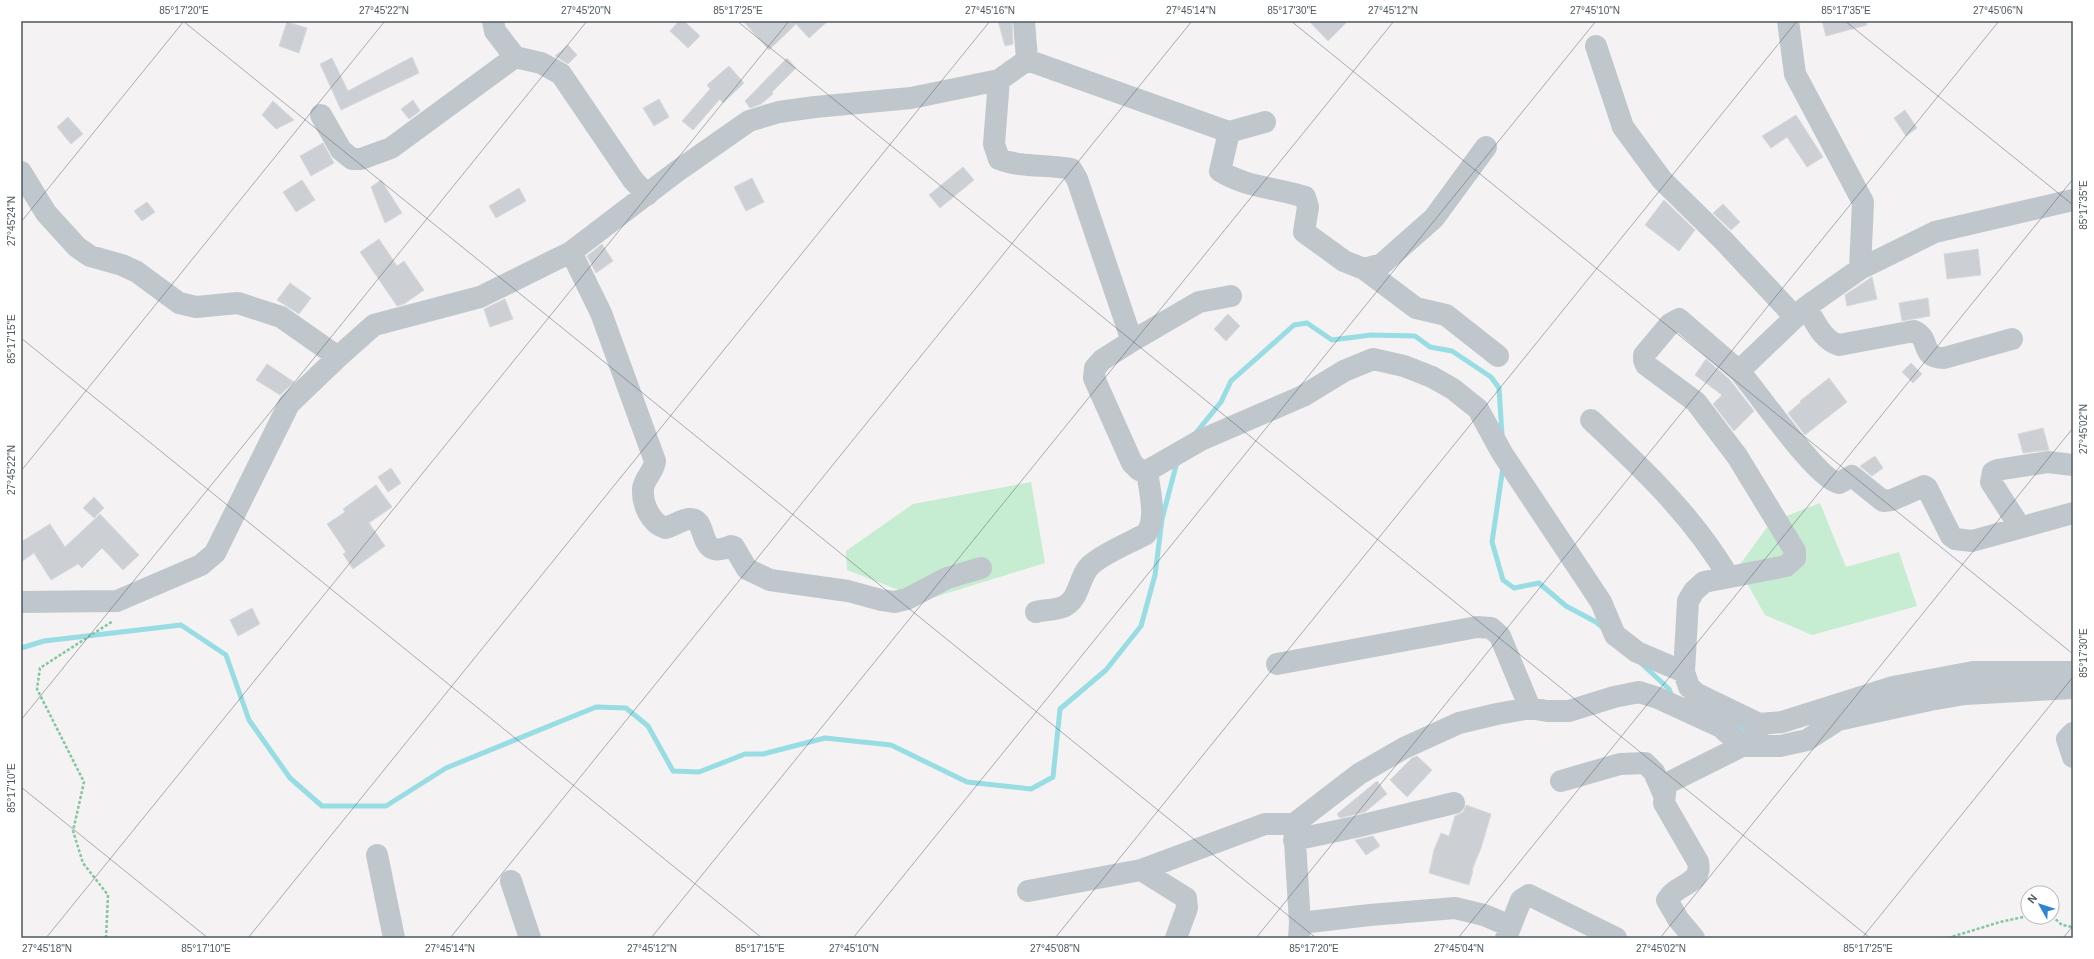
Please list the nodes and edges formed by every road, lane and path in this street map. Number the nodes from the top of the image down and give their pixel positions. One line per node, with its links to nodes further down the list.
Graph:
1 (493, 21): 5 (street)
2 (1024, 21): 6 (street)
3 (1788, 21): 17 (street)
4 (1596, 46): 19 (street)
5 (515, 57): 8 (street); 13 (street)
6 (1027, 60): 7 (street); 10 (street)
7 (999, 80): 13 (street); 21 (street)
8 (320, 115)
9 (1266, 122): 10 (street)
10 (1229, 132): 16 (street)
11 (1486, 147): 16 (street)
12 (21, 172): 22 (street)
13 (647, 195): 15 (street)
14 (2073, 200): 17 (street)
15 (571, 252): 22 (street); 30 (street)
16 (1364, 269): 23 (street)
17 (1860, 269): 19 (street)
18 (1231, 296): 21 (street)
19 (1800, 312): 20 (street); 24 (street)
20 (2012, 339)
21 (1132, 341): 27 (street)
22 (338, 356): 32 (street)
23 (1498, 356)
24 (1739, 371): 29 (street); 31 (street)
25 (1591, 420): 31 (street)
26 (2073, 465): 29 (street)
27 (1147, 471): 33 (street); 36 (street)
28 (2073, 514): 29 (street)
29 (2020, 527)
30 (982, 568)
31 (1728, 576): 36 (street)
32 (21, 602)
33 (1036, 612)
34 (116, 619): 56 (path)
35 (1277, 664): 39 (street)
36 (1684, 672): 41 (street)
37 (2073, 672): 41 (street)
38 (2073, 688): 41 (street)
39 (1530, 708): 41 (street); 46 (street)
40 (2073, 733): 42 (street)
41 (1753, 735): 44 (street)
42 (2073, 757)
43 (1561, 781): 44 (street)
44 (1664, 795): 61 (street)
45 (1454, 803): 46 (street)
46 (1294, 832): 48 (street); 54 (street)
47 (376, 855): 57 (street)
48 (1141, 870): 50 (street); 59 (street)
49 (511, 881): 58 (street)
50 (1028, 891)
51 (2020, 918): 62 (path)
52 (2060, 923): 53 (path)
53 (2073, 927)
54 (1299, 931): 55 (street)
55 (1508, 932): 60 (street)
56 (106, 938)
57 (394, 938)
58 (530, 938)
59 (1176, 938)
60 (1616, 938)
61 (1694, 938)
62 (1948, 938)

